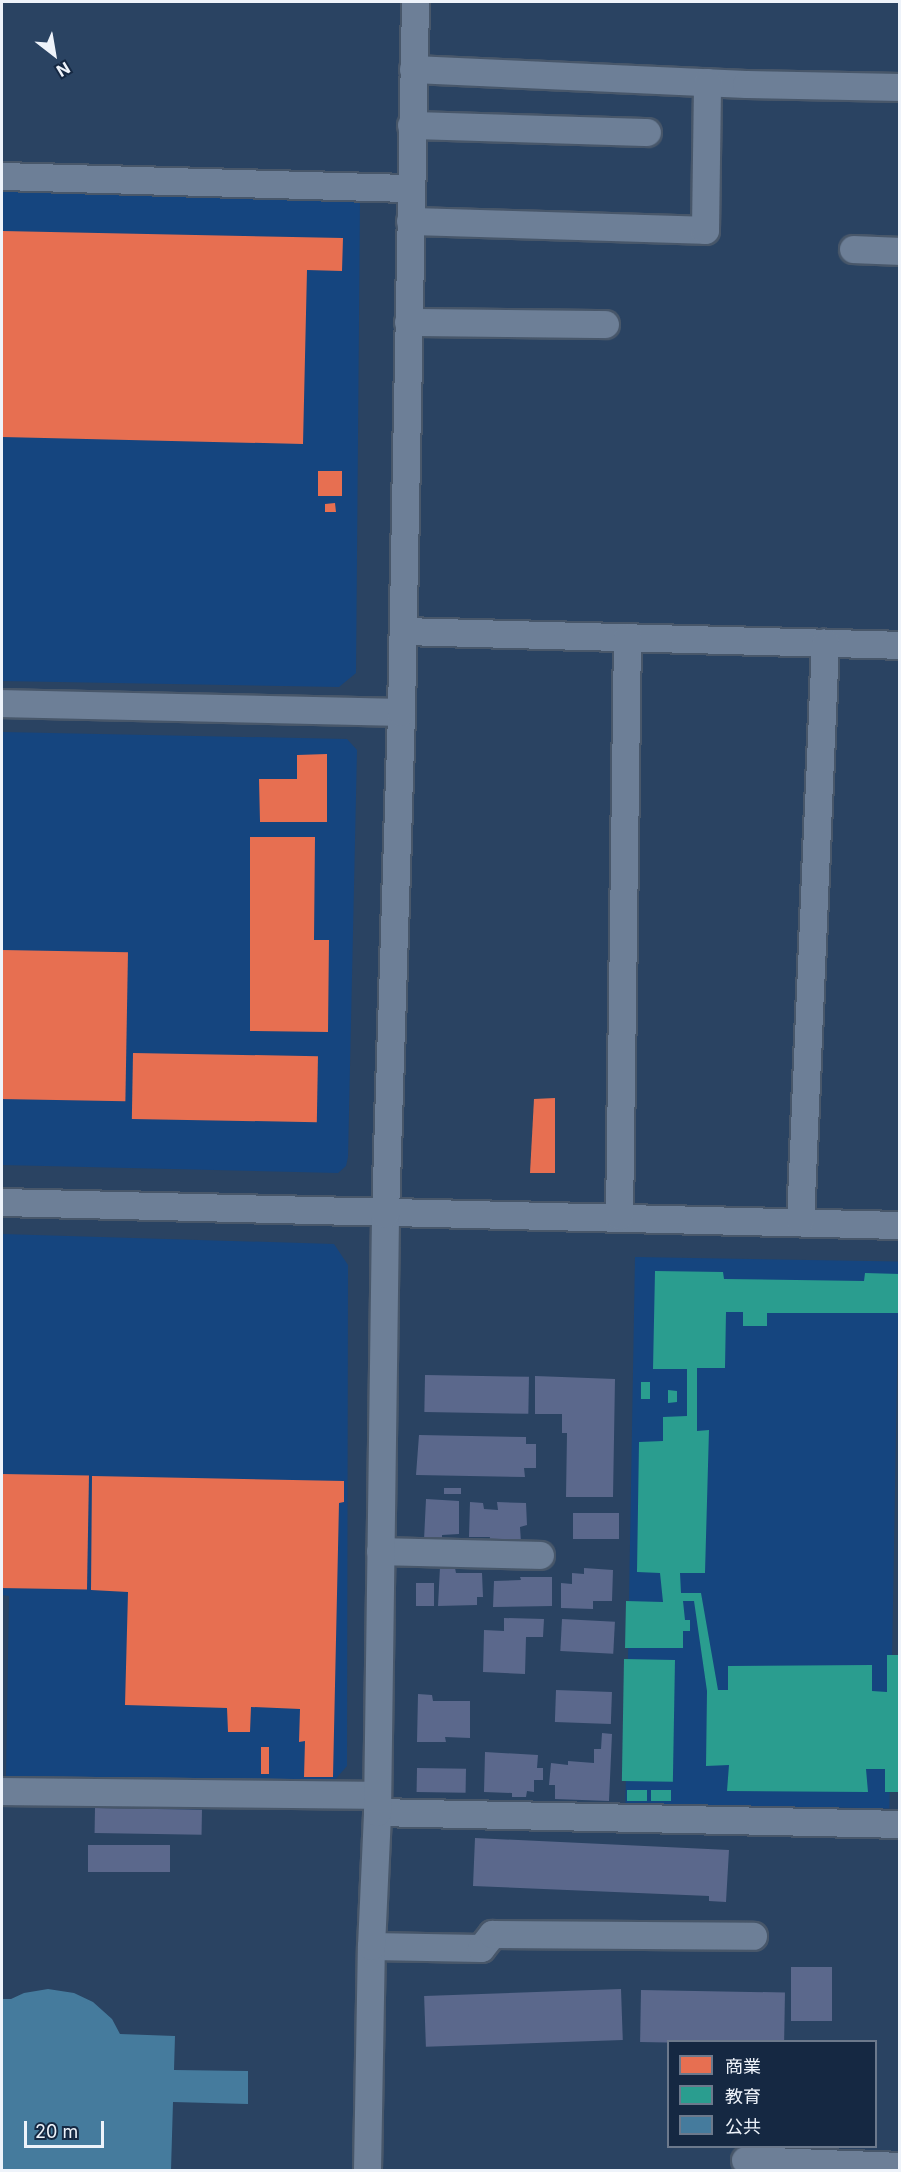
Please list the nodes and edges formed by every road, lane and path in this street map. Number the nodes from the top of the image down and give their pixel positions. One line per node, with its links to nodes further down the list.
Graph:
1 (415, 2): 2 (street)
2 (413, 69): 3 (street); 5 (street)
3 (707, 82): 4 (street); 9 (street)
4 (900, 87)
5 (411, 125): 6 (street); 8 (street)
6 (648, 132)
7 (2, 176): 8 (street)
8 (411, 188): 9 (street)
9 (410, 221): 12 (street)
10 (853, 249): 11 (street)
11 (900, 250)
12 (408, 322): 13 (street); 14 (street)
13 (605, 324)
14 (403, 631): 15 (street); 19 (street)
15 (627, 637): 16 (street); 22 (street)
16 (825, 643): 17 (street); 23 (street)
17 (900, 645)
18 (2, 703): 19 (street)
19 (401, 712): 21 (street)
20 (2, 1202): 21 (street)
21 (385, 1214): 22 (street); 25 (street)
22 (619, 1216): 23 (street)
23 (800, 1221): 24 (street)
24 (900, 1225)
25 (380, 1551): 26 (street); 28 (street)
26 (540, 1555)
27 (2, 1791): 28 (street)
28 (377, 1803): 29 (street); 31 (street)
29 (900, 1824)
30 (753, 1936): 31 (street)
31 (371, 1946): 34 (street)
32 (745, 2160): 33 (street)
33 (900, 2166)
34 (367, 2170)

